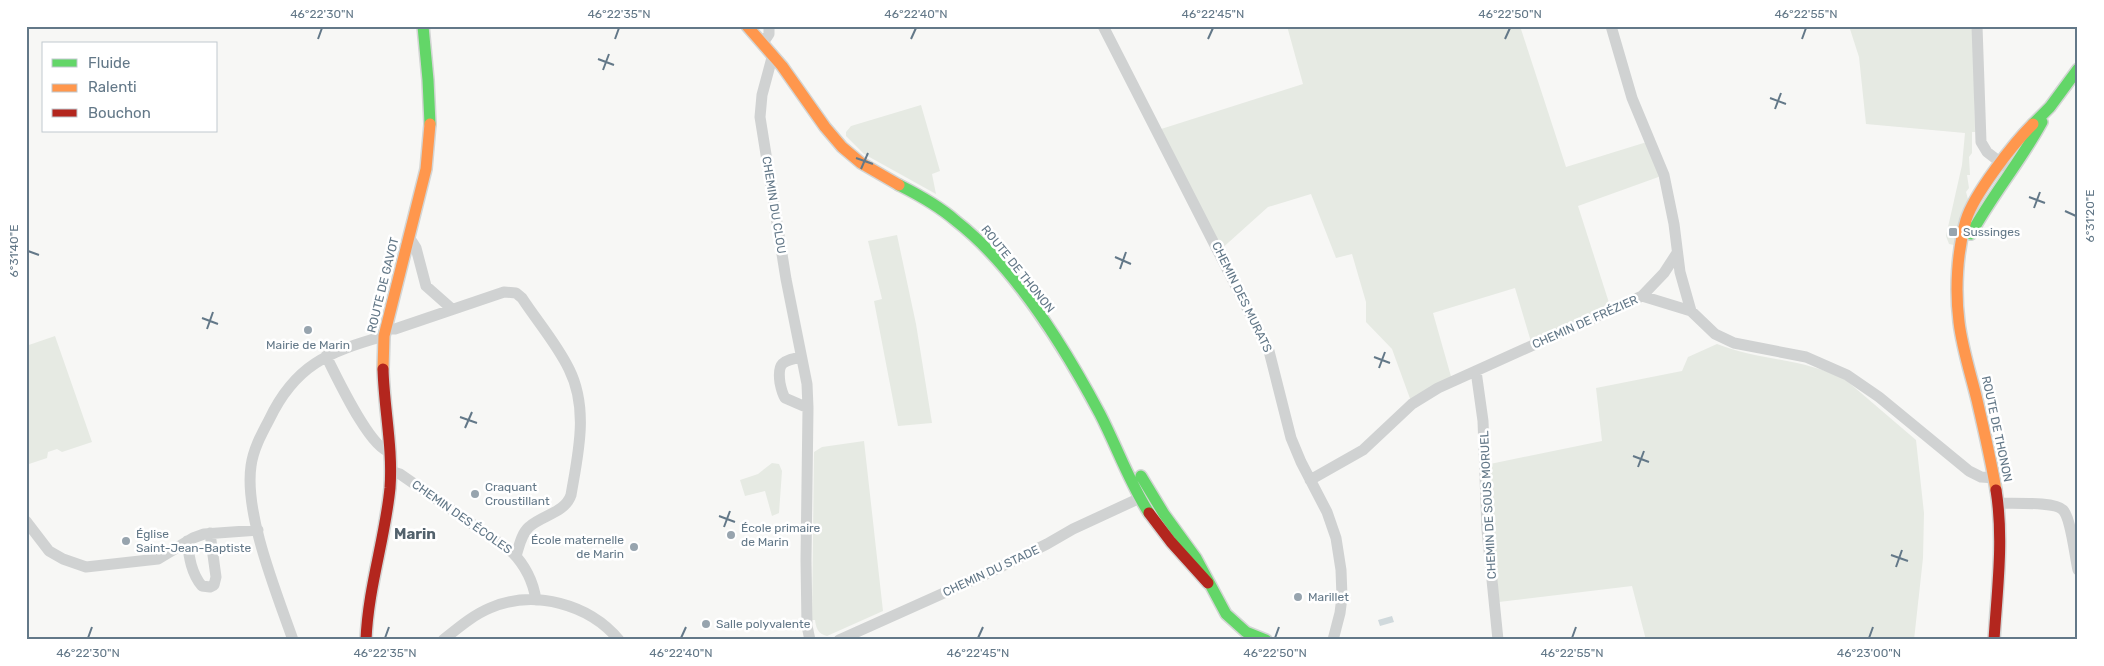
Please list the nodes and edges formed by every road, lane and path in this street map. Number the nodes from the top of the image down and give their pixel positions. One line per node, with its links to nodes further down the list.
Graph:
1 (423, 26): 11 (street, ROUTE DE GAVOT)
2 (747, 26): 7 (street, ROUTE DE THONON)
3 (770, 26): 7 (street)
4 (1103, 26): 24 (street, CHEMIN DES MURATS)
5 (1611, 26): 12 (street)
6 (1978, 26): 10 (street)
7 (763, 43): 8 (street, ROUTE DE THONON)
8 (773, 54): 18 (street, CHEMIN DU CLOU); 25 (street, ROUTE DE THONON)
9 (2078, 69): 10 (street, ROUTE DE THONON)
10 (2006, 167): 23 (street, ROUTE DE THONON)
11 (408, 237): 14 (street); 16 (street, ROUTE DE GAVOT)
12 (1677, 253): 13 (street); 15 (street)
13 (1642, 296): 15 (street, CHEMIN DE FRÉZIER); 19 (street, CHEMIN DE FRÉZIER)
14 (452, 309): 16 (street); 31 (street)
15 (1691, 311): 23 (street, CHEMIN DE FRÉZIER)
16 (384, 333): 17 (street); 21 (street, ROUTE DE GAVOT)
17 (326, 356): 21 (street); 28 (street)
18 (801, 357): 20 (street, CHEMIN DU CLOU); 20 (street)
19 (1476, 371): 24 (street, CHEMIN DE FRÉZIER); 42 (street, CHEMIN DE SOUS MORUEL)
20 (808, 408): 38 (street, CHEMIN DU CLOU)
21 (390, 452): 22 (street, ROUTE DE GAVOT)
22 (390, 471): 31 (street, CHEMIN DES ÉCOLES); 35 (street, ROUTE DE GAVOT)
23 (1995, 478): 26 (street, ROUTE DE THONON)
24 (1310, 480): 41 (street, CHEMIN DES MURATS)
25 (1145, 496): 39 (street, CHEMIN DU STADE); 40 (street, ROUTE DE THONON)
26 (1998, 503): 32 (street); 43 (street, ROUTE DE THONON)
27 (26, 521): 30 (street)
28 (258, 530): 29 (street); 34 (street)
29 (210, 533): 30 (street); 30 (street)
30 (187, 541)
31 (516, 556): 33 (street, CHEMIN DES ÉCOLES)
32 (2078, 570)
33 (536, 600): 36 (street); 37 (street)
34 (293, 640)
35 (366, 640)
36 (443, 640)
37 (619, 640)
38 (810, 640)
39 (840, 640)
40 (1266, 640)
41 (1333, 640)
42 (1498, 640)
43 (1994, 640)

